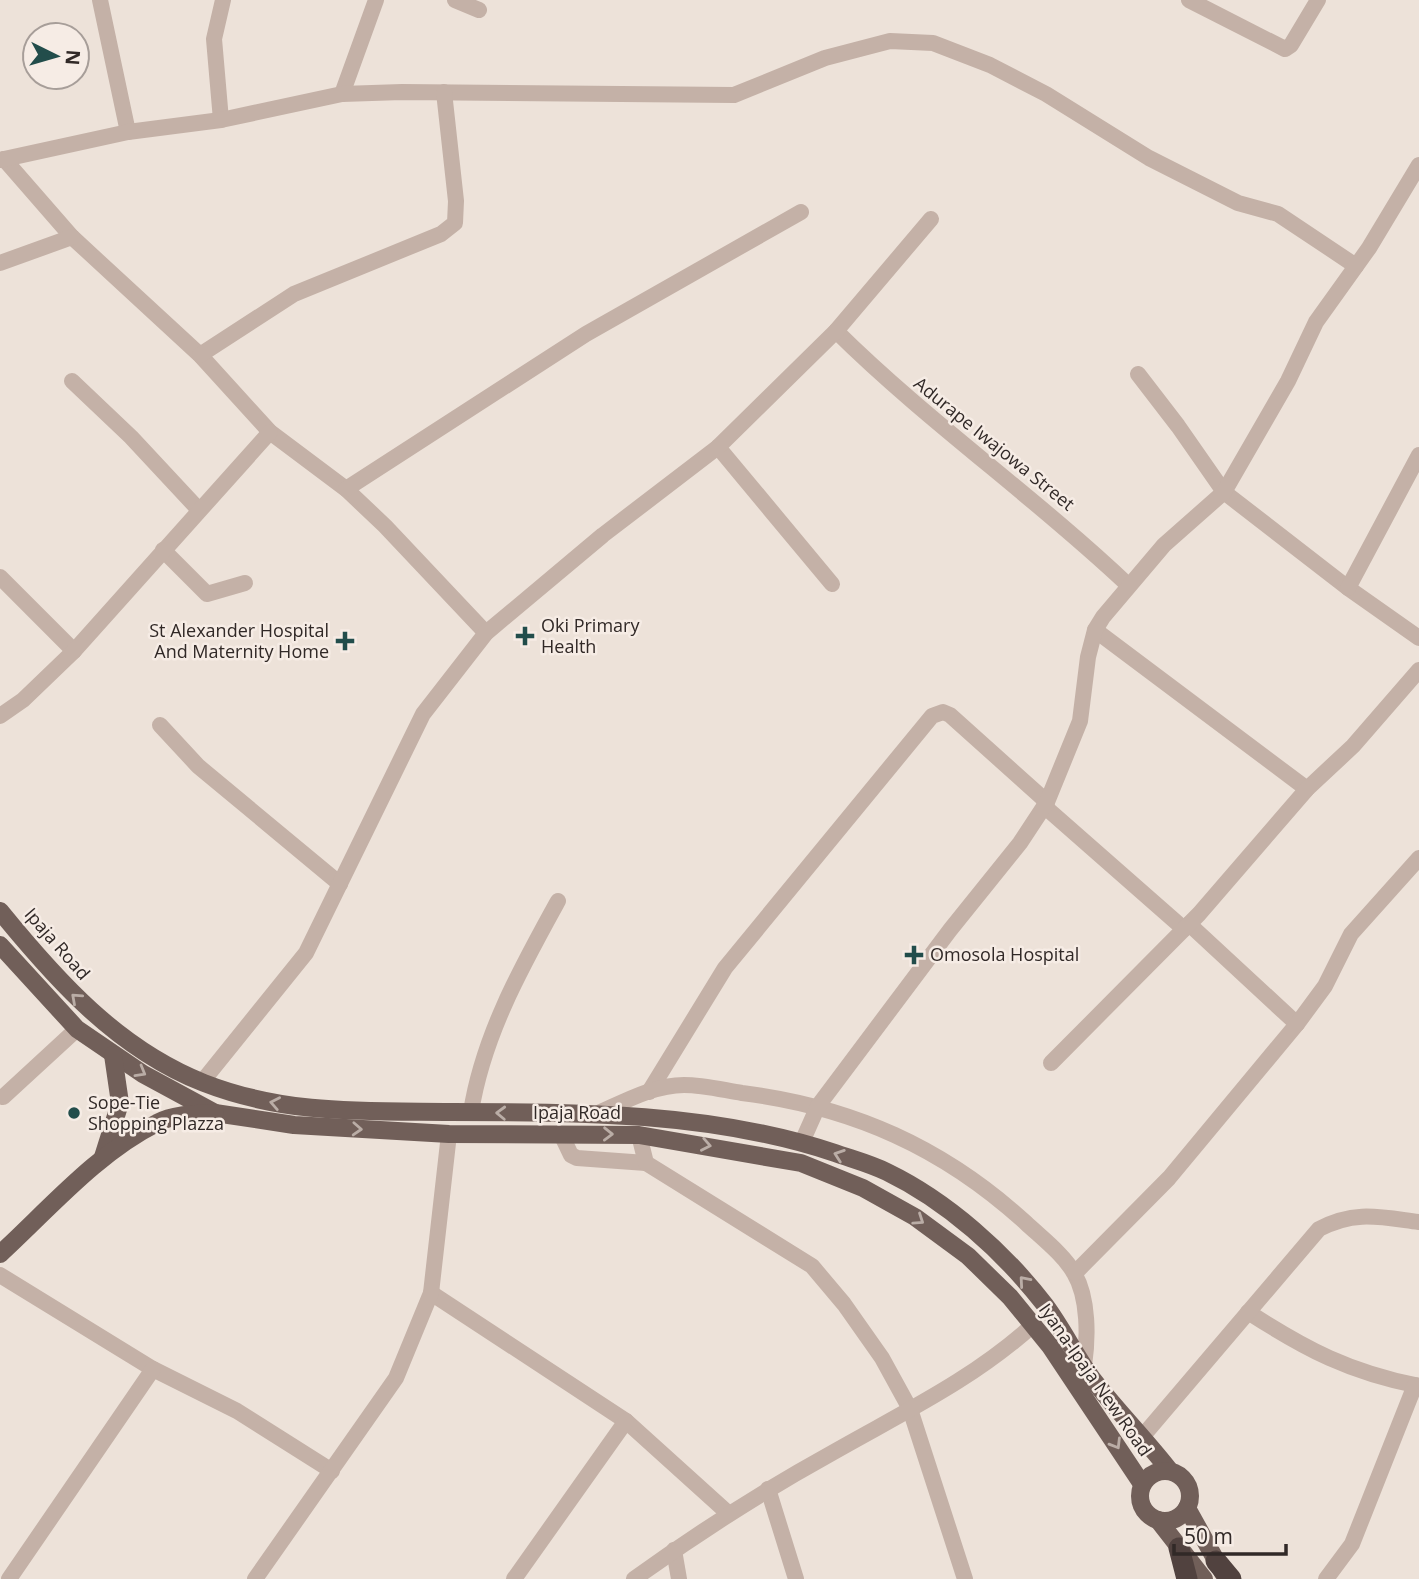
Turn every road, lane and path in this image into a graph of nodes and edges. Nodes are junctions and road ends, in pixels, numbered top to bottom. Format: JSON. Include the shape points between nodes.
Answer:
{"nodes":[{"id":1,"x":100,"y":0,"type":"edge"},
{"id":2,"x":223,"y":0,"type":"edge"},
{"id":3,"x":376,"y":0,"type":"edge"},
{"id":4,"x":455,"y":0,"type":"edge"},
{"id":5,"x":1189,"y":0,"type":"edge"},
{"id":6,"x":1318,"y":0,"type":"edge"},
{"id":7,"x":479,"y":10,"type":"dead end"},
{"id":8,"x":444,"y":92,"type":"junction"},
{"id":9,"x":342,"y":94,"type":"junction"},
{"id":10,"x":221,"y":120,"type":"junction"},
{"id":11,"x":128,"y":132,"type":"junction"},
{"id":12,"x":2,"y":159,"type":"edge"},
{"id":13,"x":1419,"y":165,"type":"edge"},
{"id":14,"x":801,"y":212,"type":"dead end"},
{"id":15,"x":931,"y":219,"type":"dead end"},
{"id":16,"x":72,"y":237,"type":"junction"},
{"id":17,"x":0,"y":263,"type":"edge"},
{"id":18,"x":1356,"y":267,"type":"junction"},
{"id":19,"x":836,"y":331,"type":"junction"},
{"id":20,"x":200,"y":355,"type":"junction"},
{"id":21,"x":1138,"y":374,"type":"dead end"},
{"id":22,"x":72,"y":381,"type":"dead end"},
{"id":23,"x":270,"y":432,"type":"junction"},
{"id":24,"x":718,"y":447,"type":"junction"},
{"id":25,"x":1419,"y":455,"type":"edge"},
{"id":26,"x":346,"y":489,"type":"junction"},
{"id":27,"x":1224,"y":492,"type":"junction"},
{"id":28,"x":199,"y":510,"type":"junction"},
{"id":29,"x":163,"y":550,"type":"junction"},
{"id":30,"x":0,"y":577,"type":"edge"},
{"id":31,"x":246,"y":583,"type":"dead end"},
{"id":32,"x":832,"y":584,"type":"dead end"},
{"id":33,"x":1128,"y":586,"type":"junction"},
{"id":34,"x":1348,"y":588,"type":"junction"},
{"id":35,"x":1095,"y":631,"type":"junction"},
{"id":36,"x":486,"y":633,"type":"junction"},
{"id":37,"x":1419,"y":638,"type":"edge"},
{"id":38,"x":74,"y":651,"type":"junction"},
{"id":39,"x":1419,"y":670,"type":"edge"},
{"id":40,"x":0,"y":716,"type":"edge"},
{"id":41,"x":160,"y":725,"type":"dead end"},
{"id":42,"x":1307,"y":789,"type":"junction"},
{"id":43,"x":1045,"y":804,"type":"junction"},
{"id":44,"x":1419,"y":858,"type":"edge"},
{"id":45,"x":340,"y":884,"type":"junction"},
{"id":46,"x":558,"y":901,"type":"dead end"},
{"id":47,"x":0,"y":911,"type":"edge"},
{"id":48,"x":1186,"y":927,"type":"junction"},
{"id":49,"x":0,"y":945,"type":"edge"},
{"id":50,"x":1297,"y":1024,"type":"junction"},
{"id":51,"x":77,"y":1029,"type":"junction"},
{"id":52,"x":113,"y":1055,"type":"junction"},
{"id":53,"x":1051,"y":1063,"type":"dead end"},
{"id":54,"x":202,"y":1082,"type":"junction"},
{"id":55,"x":649,"y":1091,"type":"junction"},
{"id":56,"x":3,"y":1097,"type":"dead end"},
{"id":57,"x":818,"y":1105,"type":"junction"},
{"id":58,"x":471,"y":1112,"type":"junction"},
{"id":59,"x":215,"y":1113,"type":"junction"},
{"id":60,"x":592,"y":1116,"type":"junction"},
{"id":61,"x":641,"y":1126,"type":"junction"},
{"id":62,"x":449,"y":1134,"type":"junction"},
{"id":63,"x":561,"y":1134,"type":"junction"},
{"id":64,"x":802,"y":1142,"type":"junction"},
{"id":65,"x":103,"y":1157,"type":"junction"},
{"id":66,"x":646,"y":1163,"type":"junction"},
{"id":67,"x":1419,"y":1222,"type":"edge"},
{"id":68,"x":0,"y":1254,"type":"edge"},
{"id":69,"x":1075,"y":1273,"type":"junction"},
{"id":70,"x":0,"y":1275,"type":"edge"},
{"id":71,"x":431,"y":1293,"type":"junction"},
{"id":72,"x":1248,"y":1312,"type":"junction"},
{"id":73,"x":1034,"y":1324,"type":"junction"},
{"id":74,"x":1084,"y":1366,"type":"junction"},
{"id":75,"x":153,"y":1369,"type":"junction"},
{"id":76,"x":1417,"y":1386,"type":"edge"},
{"id":77,"x":910,"y":1409,"type":"junction"},
{"id":78,"x":626,"y":1421,"type":"junction"},
{"id":79,"x":1142,"y":1437,"type":"junction"},
{"id":80,"x":332,"y":1471,"type":"junction"},
{"id":81,"x":1170,"y":1471,"type":"junction"},
{"id":82,"x":1142,"y":1484,"type":"junction"},
{"id":83,"x":768,"y":1489,"type":"junction"},
{"id":84,"x":1187,"y":1508,"type":"junction"},
{"id":85,"x":729,"y":1514,"type":"junction"},
{"id":86,"x":1158,"y":1520,"type":"junction"},
{"id":87,"x":1179,"y":1548,"type":"junction"},
{"id":88,"x":674,"y":1550,"type":"junction"},
{"id":89,"x":1221,"y":1570,"type":"edge"},
{"id":90,"x":9,"y":1579,"type":"edge"},
{"id":91,"x":255,"y":1579,"type":"edge"},
{"id":92,"x":514,"y":1579,"type":"edge"},
{"id":93,"x":634,"y":1579,"type":"edge"},
{"id":94,"x":679,"y":1579,"type":"edge"},
{"id":95,"x":796,"y":1579,"type":"edge"},
{"id":96,"x":965,"y":1579,"type":"edge"},
{"id":97,"x":1187,"y":1579,"type":"edge"},
{"id":98,"x":1204,"y":1579,"type":"edge"},
{"id":99,"x":1231,"y":1579,"type":"edge"},
{"id":100,"x":1326,"y":1579,"type":"edge"}],
"edges":[{"from":1,"to":11,"type":"street"},
{"from":2,"to":10,"type":"street","via":[[214,39]]},
{"from":3,"to":9,"type":"street"},
{"from":4,"to":7,"type":"street"},
{"from":5,"to":6,"type":"street","via":[[1285,49]]},
{"from":8,"to":9,"type":"street"},
{"from":8,"to":18,"type":"street","via":[[734,95],[838,55],[890,41],[933,43],[1002,71],[1149,158],[1238,203],[1278,214]]},
{"from":8,"to":20,"type":"street","via":[[455,223],[441,234],[294,294]]},
{"from":9,"to":10,"type":"street"},
{"from":10,"to":11,"type":"street"},
{"from":11,"to":12,"type":"street"},
{"from":12,"to":16,"type":"street"},
{"from":13,"to":18,"type":"street"},
{"from":14,"to":26,"type":"street","via":[[586,334]]},
{"from":15,"to":19,"type":"street"},
{"from":16,"to":17,"type":"street"},
{"from":16,"to":20,"type":"street"},
{"from":18,"to":27,"type":"street","via":[[1316,322]]},
{"from":19,"to":24,"type":"street"},
{"from":19,"to":33,"type":"street","name":"Adurape Iwajowa Street","via":[[886,380],[1071,531]]},
{"from":20,"to":23,"type":"street"},
{"from":21,"to":27,"type":"street"},
{"from":22,"to":28,"type":"street"},
{"from":23,"to":26,"type":"street"},
{"from":23,"to":28,"type":"street"},
{"from":24,"to":32,"type":"street"},
{"from":24,"to":36,"type":"street"},
{"from":25,"to":34,"type":"street"},
{"from":26,"to":36,"type":"street"},
{"from":27,"to":33,"type":"street","via":[[1164,545]]},
{"from":27,"to":34,"type":"street"},
{"from":28,"to":29,"type":"street"},
{"from":29,"to":31,"type":"street","via":[[207,594]]},
{"from":29,"to":38,"type":"street"},
{"from":30,"to":38,"type":"street"},
{"from":33,"to":35,"type":"street"},
{"from":34,"to":37,"type":"street"},
{"from":35,"to":42,"type":"street"},
{"from":35,"to":43,"type":"street","via":[[1087,657],[1080,722]]},
{"from":36,"to":45,"type":"street","via":[[423,714]]},
{"from":38,"to":40,"type":"street"},
{"from":39,"to":42,"type":"street","via":[[1353,746]]},
{"from":41,"to":45,"type":"street","via":[[198,766]]},
{"from":42,"to":48,"type":"street"},
{"from":43,"to":48,"type":"street"},
{"from":43,"to":55,"type":"street","via":[[950,715],[932,716],[724,968]]},
{"from":43,"to":57,"type":"street"},
{"from":44,"to":50,"type":"street","via":[[1351,934],[1325,986]]},
{"from":45,"to":54,"type":"street","via":[[306,953]]},
{"from":46,"to":58,"type":"street","via":[[514,979]]},
{"from":54,"to":47,"type":"main road","name":"Ipaja Road","one_way":true,"via":[[161,1061],[89,1010]]},
{"from":48,"to":50,"type":"street"},
{"from":48,"to":53,"type":"street"},
{"from":49,"to":51,"type":"main road","name":"Ipaja Road"},
{"from":50,"to":69,"type":"street","via":[[1169,1178]]},
{"from":51,"to":52,"type":"main road","name":"Ipaja Road"},
{"from":51,"to":56,"type":"street"},
{"from":52,"to":59,"type":"main road","name":"Ipaja Road","one_way":true},
{"from":52,"to":65,"type":"main road","via":[[120,1103]]},
{"from":58,"to":54,"type":"main road","name":"Ipaja Road","one_way":true,"via":[[316,1111],[245,1098]]},
{"from":55,"to":57,"type":"street","via":[[683,1085]]},
{"from":55,"to":60,"type":"street"},
{"from":57,"to":64,"type":"street"},
{"from":57,"to":69,"type":"street","via":[[883,1128],[950,1162],[1015,1213]]},
{"from":60,"to":58,"type":"main road","name":"Ipaja Road","one_way":true},
{"from":59,"to":62,"type":"main road","name":"Ipaja Road","one_way":true,"via":[[294,1125]]},
{"from":59,"to":65,"type":"main road","via":[[158,1122]]},
{"from":60,"to":61,"type":"main road","name":"Ipaja Road"},
{"from":63,"to":61,"type":"main road","name":"Ipaja Road","one_way":true},
{"from":61,"to":64,"type":"main road","name":"Iyana-Ipaja New Road","via":[[737,1129]]},
{"from":61,"to":66,"type":"street","name":"Ipaja Road"},
{"from":61,"to":73,"type":"main road","name":"Iyana-Ipaja New Road","one_way":true,"via":[[800,1163],[863,1188],[915,1217],[968,1256]]},
{"from":62,"to":63,"type":"main road","name":"Ipaja Road"},
{"from":62,"to":71,"type":"street"},
{"from":63,"to":66,"type":"street","via":[[570,1154],[577,1158]]},
{"from":74,"to":64,"type":"main road","name":"Iyana-Ipaja New Road","one_way":true,"via":[[1045,1305],[968,1226],[885,1171]]},
{"from":65,"to":68,"type":"main road"},
{"from":66,"to":77,"type":"street","via":[[812,1266],[882,1358]]},
{"from":67,"to":72,"type":"street","via":[[1342,1217],[1319,1229]]},
{"from":69,"to":74,"type":"street","via":[[1089,1329]]},
{"from":70,"to":75,"type":"street"},
{"from":71,"to":78,"type":"street"},
{"from":71,"to":80,"type":"street","via":[[396,1378]]},
{"from":72,"to":76,"type":"street","via":[[1306,1349],[1381,1379]]},
{"from":72,"to":79,"type":"street"},
{"from":73,"to":77,"type":"street","via":[[1003,1353]]},
{"from":73,"to":82,"type":"main road","name":"Iyana-Ipaja New Road","one_way":true},
{"from":74,"to":79,"type":"main road","name":"Iyana-Ipaja New Road"},
{"from":75,"to":80,"type":"street","via":[[237,1411]]},
{"from":75,"to":90,"type":"street"},
{"from":76,"to":100,"type":"street","via":[[1352,1544]]},
{"from":77,"to":83,"type":"street"},
{"from":77,"to":96,"type":"street"},
{"from":78,"to":85,"type":"street"},
{"from":78,"to":92,"type":"street"},
{"from":79,"to":81,"type":"main road","name":"Iyana-Ipaja New Road"},
{"from":80,"to":91,"type":"street"},
{"from":81,"to":82,"type":"main road","via":[[1154,1473]]},
{"from":81,"to":84,"type":"main road","via":[[1186,1481]]},
{"from":82,"to":86,"type":"main road","via":[[1140,1502]]},
{"from":83,"to":85,"type":"street"},
{"from":83,"to":95,"type":"street"},
{"from":84,"to":86,"type":"main road","via":[[1175,1519]]},
{"from":84,"to":89,"type":"main road"},
{"from":85,"to":88,"type":"street"},
{"from":86,"to":87,"type":"main road"},
{"from":87,"to":97,"type":"highway"},
{"from":87,"to":98,"type":"main road"},
{"from":88,"to":93,"type":"street"},
{"from":88,"to":94,"type":"street"},
{"from":89,"to":99,"type":"highway"}]}
